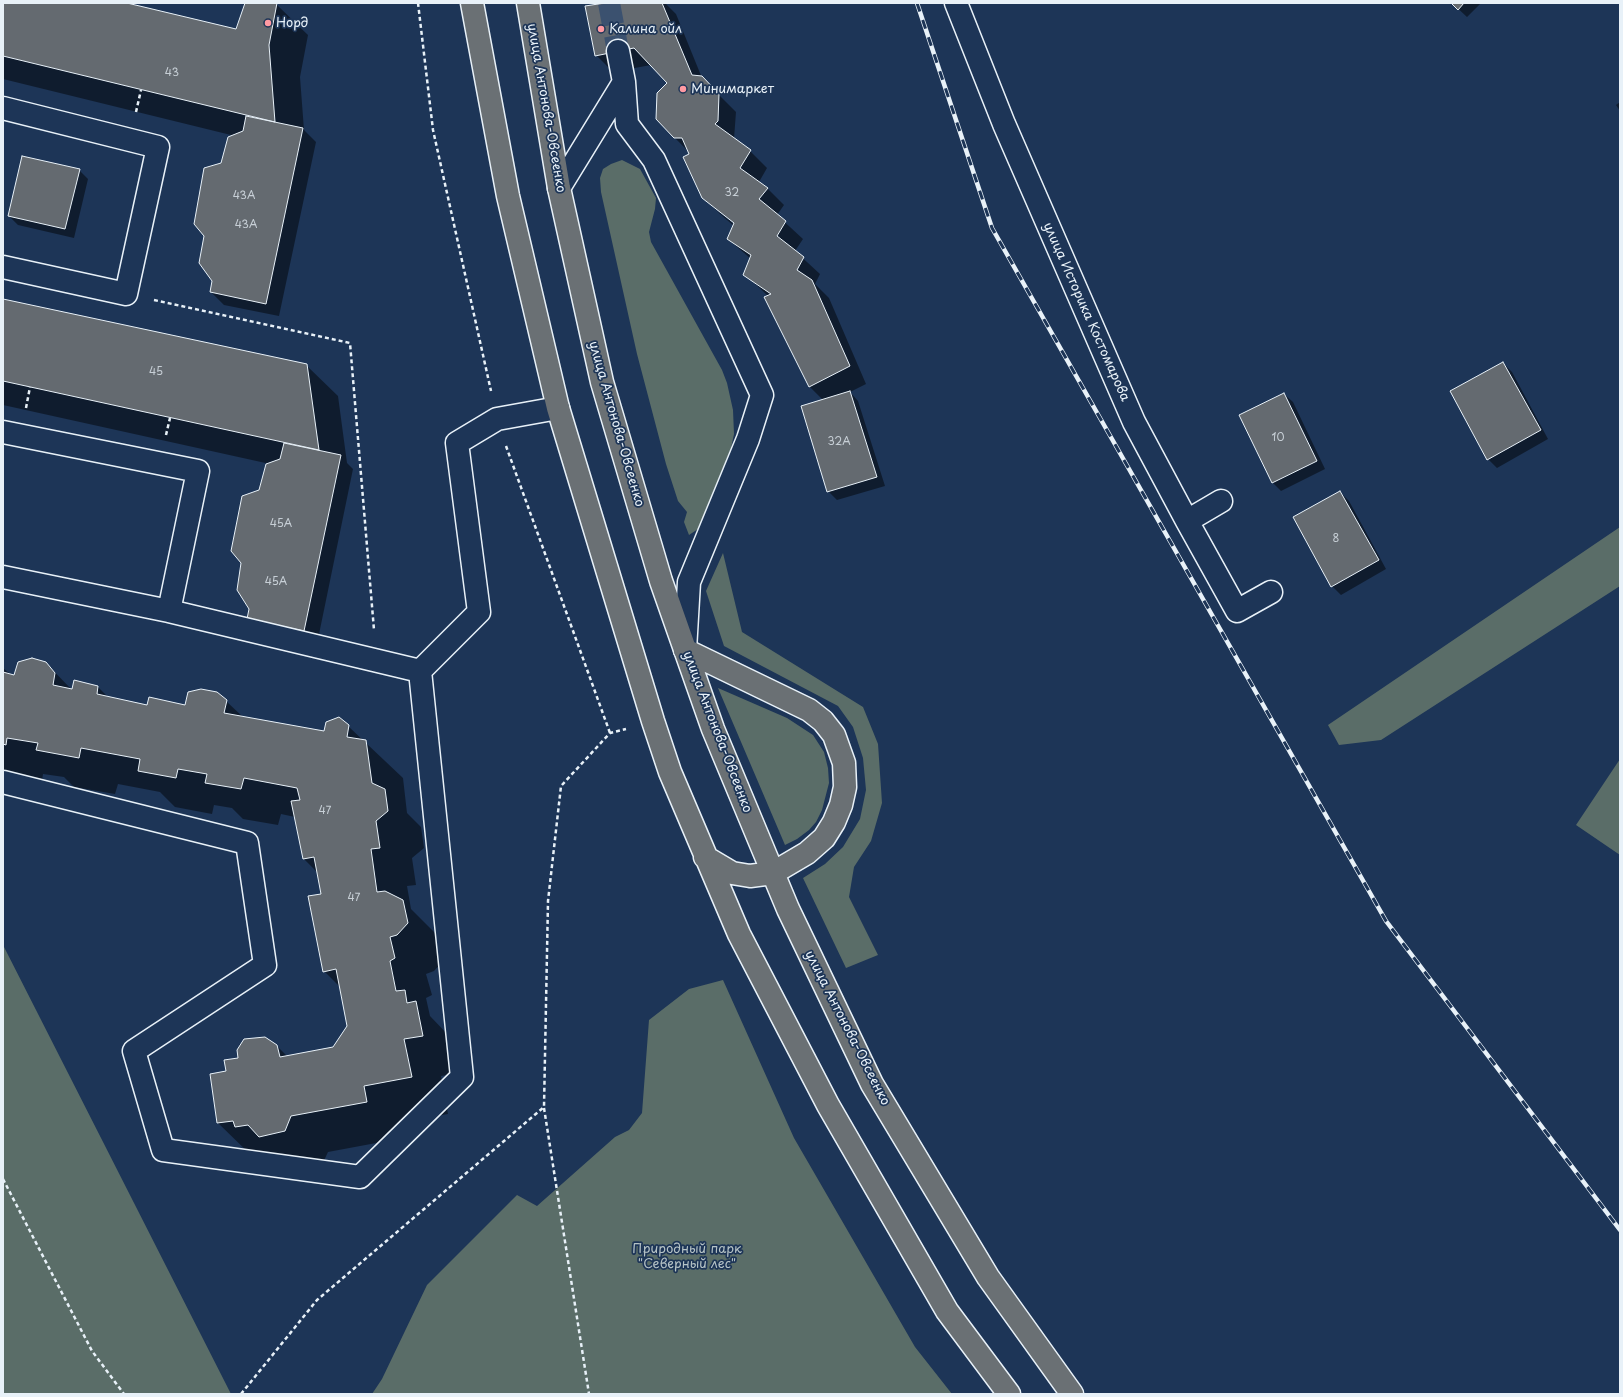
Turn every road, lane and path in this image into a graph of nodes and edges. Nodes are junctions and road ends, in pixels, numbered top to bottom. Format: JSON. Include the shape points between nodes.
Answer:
{"nodes":[{"id":1,"x":418,"y":3,"type":"edge"},
{"id":2,"x":472,"y":3,"type":"edge"},
{"id":3,"x":528,"y":3,"type":"edge"},
{"id":4,"x":956,"y":3,"type":"edge"},
{"id":5,"x":618,"y":51,"type":"tunnel mouth"},
{"id":6,"x":624,"y":82,"type":"junction"},
{"id":7,"x":3,"y":108,"type":"edge"},
{"id":8,"x":559,"y":188,"type":"junction"},
{"id":9,"x":3,"y":267,"type":"edge"},
{"id":10,"x":126,"y":294,"type":"junction"},
{"id":11,"x":558,"y":408,"type":"junction"},
{"id":12,"x":497,"y":419,"type":"junction"},
{"id":13,"x":3,"y":432,"type":"edge"},
{"id":14,"x":1221,"y":501,"type":"dead end"},
{"id":15,"x":1187,"y":521,"type":"junction"},
{"id":16,"x":3,"y":577,"type":"edge"},
{"id":17,"x":1270,"y":592,"type":"dead end"},
{"id":18,"x":170,"y":611,"type":"junction"},
{"id":19,"x":686,"y":650,"type":"junction"},
{"id":20,"x":376,"y":660,"type":"junction"},
{"id":21,"x":420,"y":671,"type":"junction"},
{"id":22,"x":610,"y":733,"type":"dead end"},
{"id":23,"x":3,"y":782,"type":"edge"},
{"id":24,"x":705,"y":857,"type":"junction"},
{"id":25,"x":773,"y":873,"type":"junction"},
{"id":26,"x":544,"y":1107,"type":"dead end"},
{"id":27,"x":3,"y":1179,"type":"edge"},
{"id":28,"x":124,"y":1394,"type":"edge"},
{"id":29,"x":589,"y":1394,"type":"edge"},
{"id":30,"x":1009,"y":1394,"type":"edge"},
{"id":31,"x":1072,"y":1394,"type":"edge"}],
"edges":[{"from":1,"to":12,"type":"path","via":[[433,130]]},
{"from":2,"to":11,"type":"highway","via":[[508,196]]},
{"from":3,"to":8,"type":"highway","name":"улица Антонова-Овсеенко"},
{"from":4,"to":15,"type":"street","name":"улица Историка Костомарова","via":[[1004,124],[1134,422]]},
{"from":5,"to":6,"type":"street"},
{"from":6,"to":8,"type":"street"},
{"from":6,"to":19,"type":"street","via":[[627,124],[654,160],[762,395],[748,439],[689,582]]},
{"from":7,"to":10,"type":"street","via":[[158,147]]},
{"from":8,"to":19,"type":"highway","name":"улица Антонова-Овсеенко","via":[[602,382],[661,581]]},
{"from":9,"to":10,"type":"street"},
{"from":10,"to":20,"type":"path","via":[[350,343]]},
{"from":11,"to":12,"type":"street"},
{"from":11,"to":24,"type":"highway","via":[[653,722],[670,772]]},
{"from":12,"to":21,"type":"street","via":[[457,443],[479,612]]},
{"from":12,"to":22,"type":"path"},
{"from":13,"to":18,"type":"street","via":[[198,471]]},
{"from":14,"to":15,"type":"street"},
{"from":15,"to":17,"type":"street","name":"улица Историка Костомарова","via":[[1237,611]]},
{"from":16,"to":18,"type":"street"},
{"from":18,"to":20,"type":"street"},
{"from":19,"to":25,"type":"highway","name":"улица Антонова-Овсеенко","via":[[713,729]]},
{"from":19,"to":25,"type":"highway","via":[[809,710],[823,721],[834,735],[839,747],[844,763],[845,787],[834,822],[824,838],[807,854]]},
{"from":20,"to":21,"type":"street"},
{"from":21,"to":23,"type":"street","via":[[462,1077],[360,1177],[163,1150],[134,1051],[265,966],[247,842]]},
{"from":24,"to":25,"type":"highway","via":[[732,873],[750,876]]},
{"from":24,"to":30,"type":"highway","via":[[739,934],[832,1112],[947,1311]]},
{"from":25,"to":31,"type":"highway","name":"улица Антонова-Овсеенко","via":[[872,1084],[988,1277]]},
{"from":26,"to":29,"type":"path"},
{"from":27,"to":28,"type":"path","via":[[92,1351]]}]}
